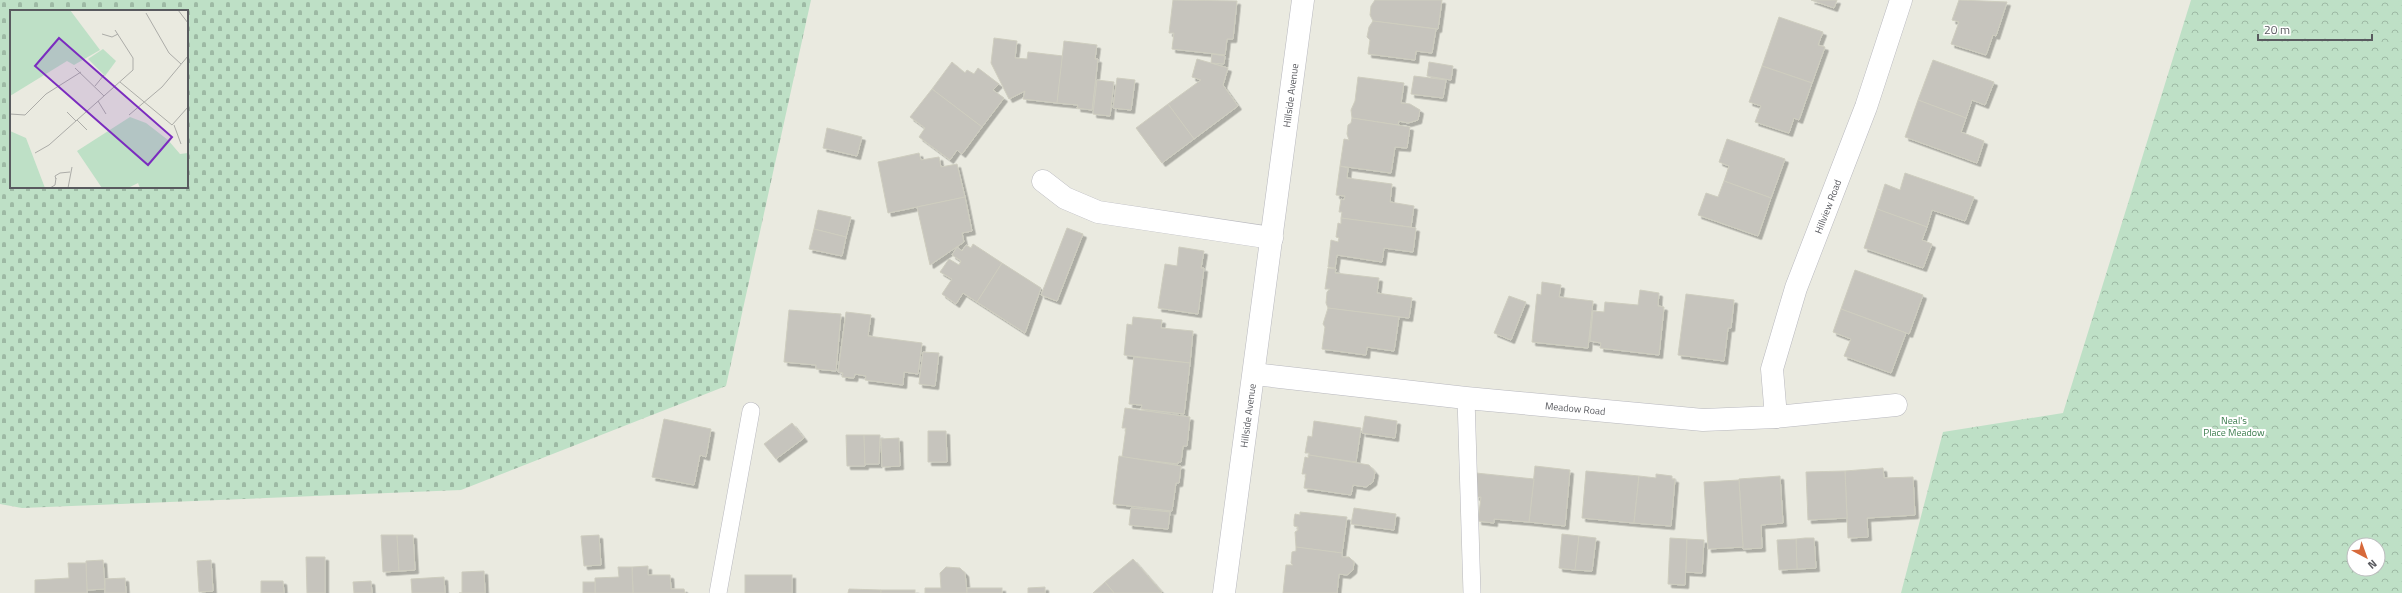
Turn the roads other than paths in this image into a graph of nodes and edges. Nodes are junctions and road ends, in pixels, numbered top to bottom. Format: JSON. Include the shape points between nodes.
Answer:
{"nodes":[{"id":1,"x":1303,"y":0,"type":"edge"},
{"id":2,"x":1901,"y":0,"type":"edge"},
{"id":3,"x":1043,"y":181,"type":"dead end"},
{"id":4,"x":1272,"y":238,"type":"junction"},
{"id":5,"x":1254,"y":374,"type":"junction"},
{"id":6,"x":1466,"y":398,"type":"junction"},
{"id":7,"x":1896,"y":405,"type":"dead end"},
{"id":8,"x":751,"y":411,"type":"dead end"},
{"id":9,"x":1776,"y":417,"type":"junction"},
{"id":10,"x":718,"y":593,"type":"edge"},
{"id":11,"x":1224,"y":593,"type":"edge"},
{"id":12,"x":1472,"y":593,"type":"edge"}],
"edges":[{"from":1,"to":4,"type":"street","name":"Hillside Avenue"},
{"from":2,"to":9,"type":"street","name":"Hillview Road","via":[[1866,107],[1796,288],[1772,368]]},
{"from":3,"to":4,"type":"street","via":[[1066,198],[1098,212]]},
{"from":4,"to":5,"type":"street","name":"Hillside Avenue"},
{"from":5,"to":6,"type":"street","name":"Meadow Road"},
{"from":5,"to":11,"type":"street","name":"Hillside Avenue"},
{"from":6,"to":9,"type":"street","name":"Meadow Road","via":[[1703,420]]},
{"from":6,"to":12,"type":"lane"},
{"from":7,"to":9,"type":"street","name":"Meadow Road"},
{"from":8,"to":10,"type":"lane"}]}
